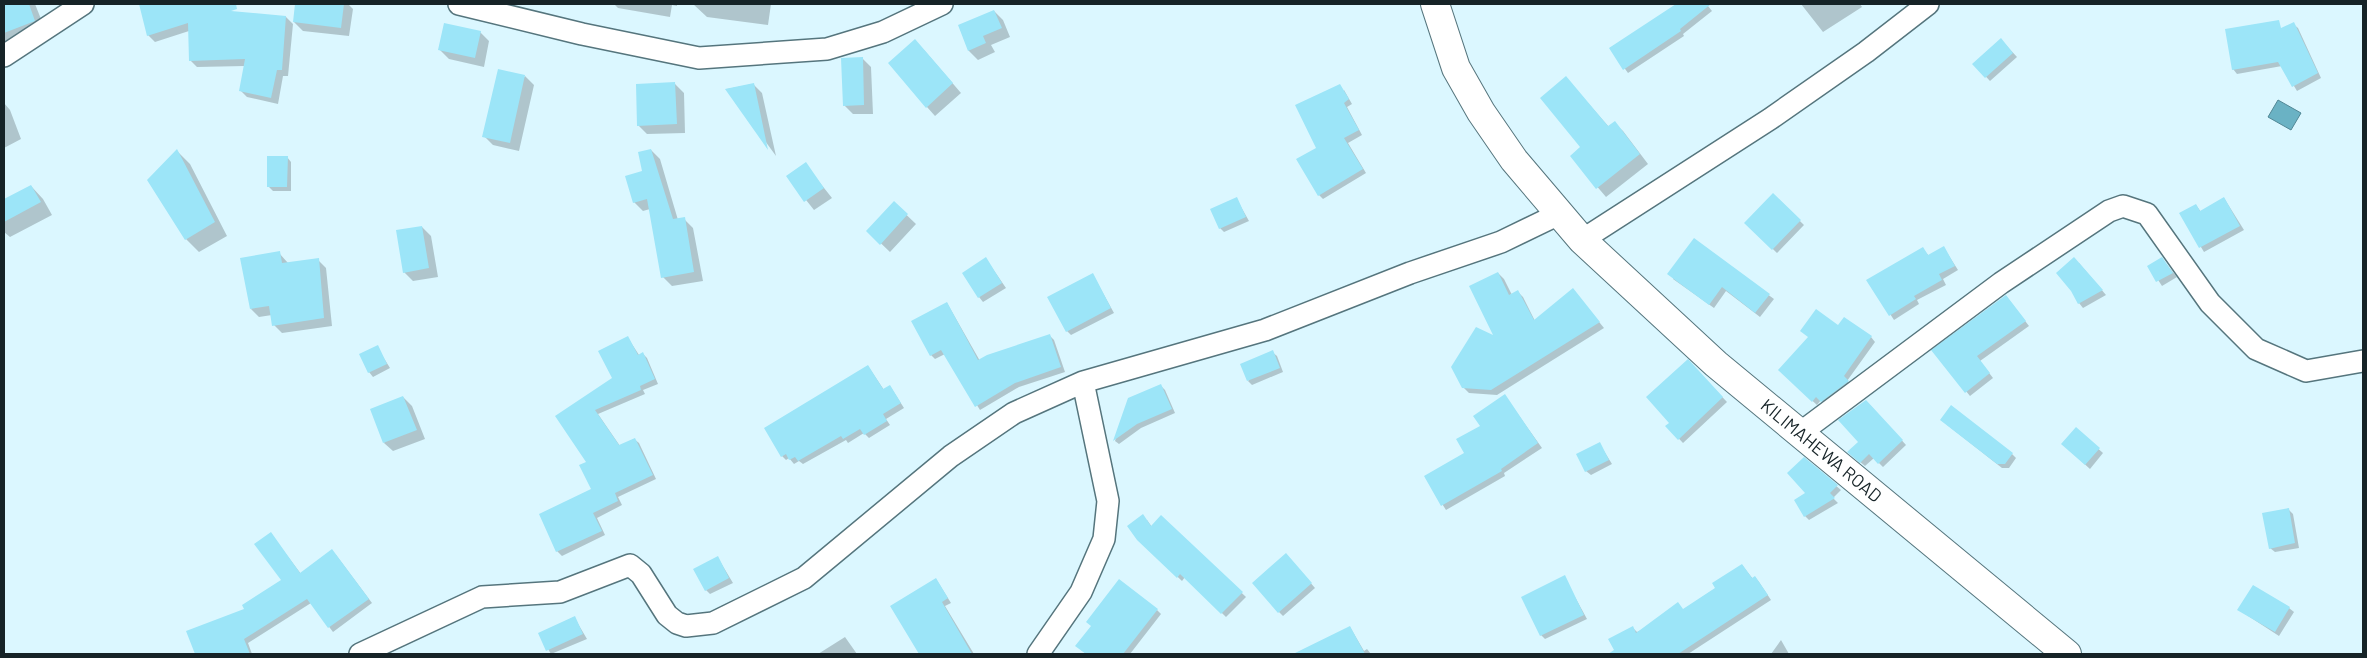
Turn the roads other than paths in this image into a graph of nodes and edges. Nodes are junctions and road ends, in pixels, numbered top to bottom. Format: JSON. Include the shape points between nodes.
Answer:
{"nodes":[{"id":1,"x":83,"y":4,"type":"edge"},
{"id":2,"x":459,"y":4,"type":"edge"},
{"id":3,"x":942,"y":4,"type":"edge"},
{"id":4,"x":1435,"y":4,"type":"edge"},
{"id":5,"x":1928,"y":4,"type":"edge"},
{"id":6,"x":4,"y":56,"type":"edge"},
{"id":7,"x":1560,"y":213,"type":"junction"},
{"id":8,"x":1582,"y":240,"type":"junction"},
{"id":9,"x":2363,"y":361,"type":"edge"},
{"id":10,"x":1083,"y":382,"type":"junction"},
{"id":11,"x":1800,"y":433,"type":"junction"},
{"id":12,"x":360,"y":654,"type":"edge"},
{"id":13,"x":1038,"y":654,"type":"edge"},
{"id":14,"x":2066,"y":654,"type":"edge"}],
"edges":[{"from":1,"to":6,"type":"street"},
{"from":2,"to":3,"type":"street","via":[[699,58],[826,48],[883,32]]},
{"from":4,"to":7,"type":"street","name":"KILIMAHEWA ROAD","via":[[1456,68],[1481,112],[1514,160]]},
{"from":5,"to":8,"type":"street","via":[[1770,119]]},
{"from":7,"to":8,"type":"street","name":"KILIMAHEWA ROAD"},
{"from":7,"to":10,"type":"street","via":[[1502,242],[1410,273],[1265,330]]},
{"from":8,"to":11,"type":"street","name":"KILIMAHEWA ROAD","via":[[1716,364]]},
{"from":9,"to":11,"type":"street","via":[[2306,371],[2256,349],[2210,303],[2147,214],[2123,206],[2109,211],[2002,283]]},
{"from":10,"to":12,"type":"street","via":[[1014,412],[952,456],[804,578],[713,623],[686,626],[677,623],[667,615],[641,574],[630,565],[560,592],[482,598]]},
{"from":10,"to":13,"type":"street","via":[[1108,501],[1104,540],[1081,592]]},
{"from":11,"to":14,"type":"street","name":"KILIMAHEWA ROAD"}]}
